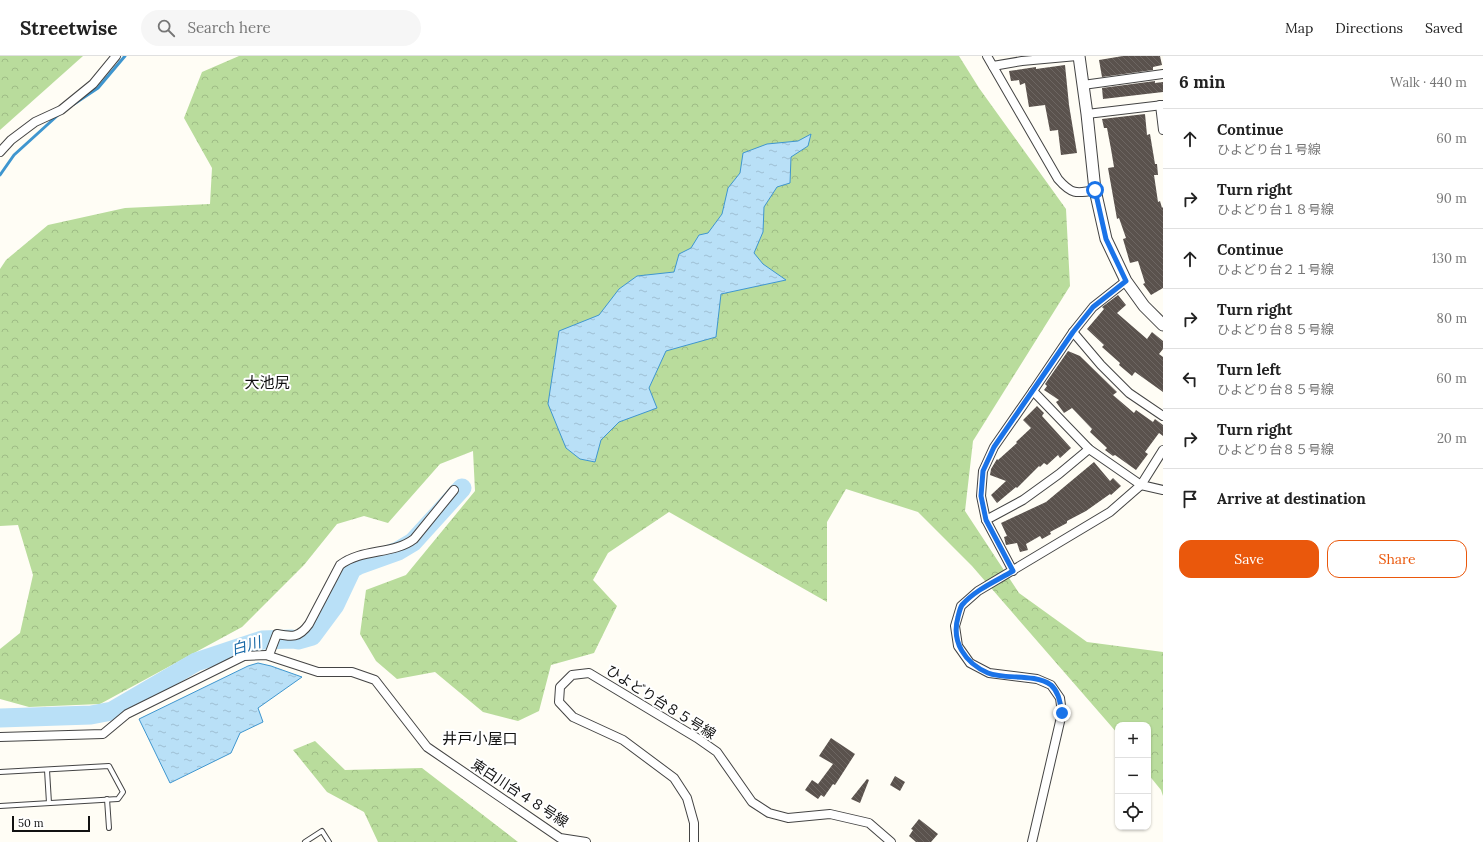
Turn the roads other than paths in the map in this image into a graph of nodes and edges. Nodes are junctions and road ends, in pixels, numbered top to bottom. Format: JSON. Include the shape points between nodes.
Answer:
{"nodes":[{"id":1,"x":116,"y":56,"type":"edge"},
{"id":2,"x":987,"y":56,"type":"edge"},
{"id":3,"x":1078,"y":56,"type":"edge"},
{"id":4,"x":1021,"y":59,"type":"edge"},
{"id":5,"x":993,"y":66,"type":"junction"},
{"id":6,"x":1163,"y":74,"type":"edge"},
{"id":7,"x":1083,"y":85,"type":"junction"},
{"id":8,"x":1162,"y":105,"type":"edge"},
{"id":9,"x":1087,"y":114,"type":"junction"},
{"id":10,"x":1163,"y":130,"type":"edge"},
{"id":11,"x":0,"y":152,"type":"edge"},
{"id":12,"x":1095,"y":190,"type":"junction"},
{"id":13,"x":1126,"y":281,"type":"junction"},
{"id":14,"x":1163,"y":325,"type":"edge"},
{"id":15,"x":1073,"y":332,"type":"junction"},
{"id":16,"x":1033,"y":391,"type":"junction"},
{"id":17,"x":1163,"y":416,"type":"edge"},
{"id":18,"x":1089,"y":449,"type":"junction"},
{"id":19,"x":1163,"y":450,"type":"edge"},
{"id":20,"x":1142,"y":485,"type":"junction"},
{"id":21,"x":454,"y":490,"type":"dead end"},
{"id":22,"x":1163,"y":490,"type":"edge"},
{"id":23,"x":986,"y":520,"type":"junction"},
{"id":24,"x":1013,"y":571,"type":"junction"},
{"id":25,"x":269,"y":656,"type":"junction"},
{"id":26,"x":0,"y":737,"type":"edge"},
{"id":27,"x":47,"y":770,"type":"junction"},
{"id":28,"x":0,"y":772,"type":"edge"},
{"id":29,"x":107,"y":800,"type":"junction"},
{"id":30,"x":49,"y":803,"type":"junction"},
{"id":31,"x":0,"y":806,"type":"edge"},
{"id":32,"x":109,"y":828,"type":"dead end"},
{"id":33,"x":305,"y":842,"type":"edge"},
{"id":34,"x":329,"y":842,"type":"edge"},
{"id":35,"x":586,"y":842,"type":"edge"},
{"id":36,"x":694,"y":842,"type":"edge"},
{"id":37,"x":891,"y":842,"type":"edge"},
{"id":38,"x":1032,"y":842,"type":"edge"}],
"edges":[{"from":1,"to":11,"type":"street","via":[[93,84],[61,110],[35,122]]},
{"from":2,"to":5,"type":"street"},
{"from":3,"to":4,"type":"street"},
{"from":3,"to":7,"type":"street"},
{"from":4,"to":5,"type":"street"},
{"from":5,"to":12,"type":"street","via":[[1066,189],[1079,193]]},
{"from":6,"to":7,"type":"street"},
{"from":7,"to":9,"type":"street"},
{"from":8,"to":9,"type":"street"},
{"from":8,"to":10,"type":"street"},
{"from":9,"to":12,"type":"street"},
{"from":12,"to":13,"type":"street","via":[[1106,239]]},
{"from":13,"to":14,"type":"street","via":[[1144,306]]},
{"from":13,"to":15,"type":"street","via":[[1093,307]]},
{"from":15,"to":16,"type":"street"},
{"from":15,"to":17,"type":"street","via":[[1129,393]]},
{"from":16,"to":18,"type":"street"},
{"from":16,"to":23,"type":"street","via":[[994,447],[983,471],[981,496]]},
{"from":18,"to":20,"type":"street"},
{"from":18,"to":23,"type":"street","via":[[1023,500]]},
{"from":19,"to":20,"type":"street"},
{"from":20,"to":22,"type":"street"},
{"from":20,"to":24,"type":"street","via":[[1110,512]]},
{"from":21,"to":25,"type":"street","via":[[410,542],[348,558],[340,565],[304,632],[292,637],[277,634]]},
{"from":23,"to":24,"type":"street"},
{"from":24,"to":38,"type":"street","via":[[978,591],[961,606],[955,626],[958,646],[970,663],[989,673],[1037,679],[1051,686],[1060,698],[1062,713]]},
{"from":25,"to":26,"type":"street","name":"東白川台４８号線","via":[[244,656],[127,714],[103,734]]},
{"from":25,"to":35,"type":"street","name":"東白川台４８号線","via":[[318,672],[352,672],[375,680],[427,747],[560,838]]},
{"from":27,"to":28,"type":"lane"},
{"from":27,"to":29,"type":"lane","via":[[109,766],[123,792],[118,799]]},
{"from":27,"to":30,"type":"lane"},
{"from":29,"to":30,"type":"lane"},
{"from":29,"to":32,"type":"lane"},
{"from":30,"to":31,"type":"lane"},
{"from":33,"to":34,"type":"lane","via":[[322,831]]},
{"from":36,"to":37,"type":"street","name":"ひよどり台８５号線","via":[[694,822],[687,798],[674,778],[623,740],[573,717],[559,702],[560,687],[572,675],[589,673],[717,752],[752,802],[769,813],[788,818],[830,814],[870,823]]}]}
